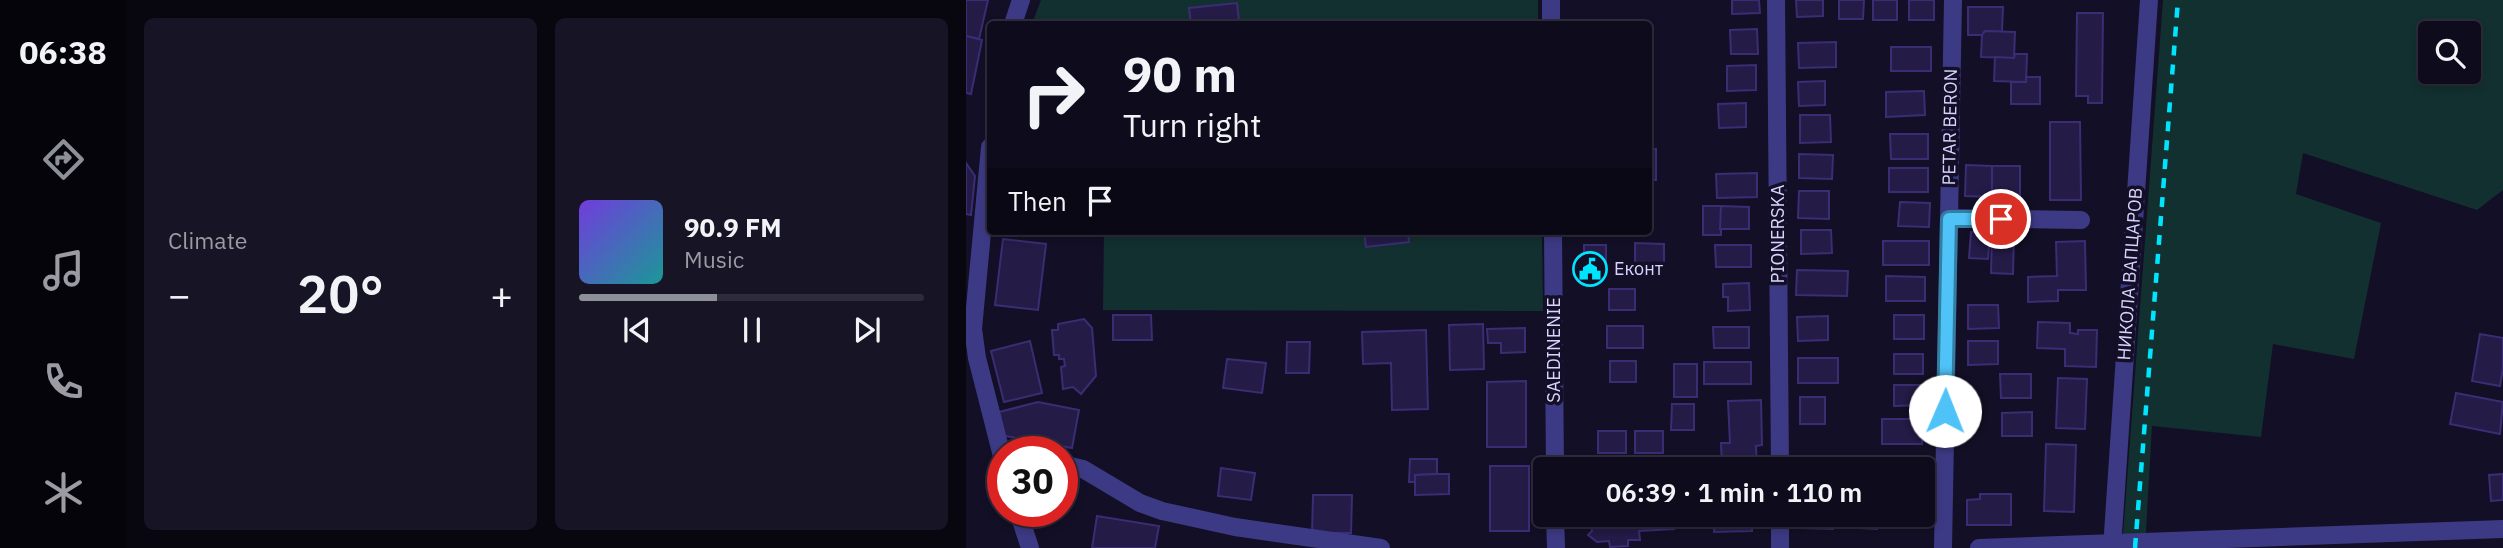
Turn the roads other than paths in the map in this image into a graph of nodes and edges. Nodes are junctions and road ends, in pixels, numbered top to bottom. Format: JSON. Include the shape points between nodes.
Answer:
{"nodes":[{"id":1,"x":1021,"y":0,"type":"edge"},
{"id":2,"x":1551,"y":0,"type":"edge"},
{"id":3,"x":1776,"y":0,"type":"edge"},
{"id":4,"x":1953,"y":0,"type":"edge"},
{"id":5,"x":2149,"y":0,"type":"edge"},
{"id":6,"x":1014,"y":21,"type":"edge"},
{"id":7,"x":1551,"y":21,"type":"edge"},
{"id":8,"x":987,"y":176,"type":"edge"},
{"id":9,"x":1949,"y":219,"type":"junction"},
{"id":10,"x":2081,"y":219,"type":"dead end"},
{"id":11,"x":1553,"y":235,"type":"edge"},
{"id":12,"x":971,"y":351,"type":"edge"},
{"id":13,"x":996,"y":436,"type":"edge"},
{"id":14,"x":1555,"y":457,"type":"edge"},
{"id":15,"x":1780,"y":457,"type":"edge"},
{"id":16,"x":1078,"y":468,"type":"edge"},
{"id":17,"x":1023,"y":527,"type":"edge"},
{"id":18,"x":1555,"y":527,"type":"edge"},
{"id":19,"x":1780,"y":527,"type":"edge"},
{"id":20,"x":2503,"y":529,"type":"edge"},
{"id":21,"x":2112,"y":546,"type":"edge"},
{"id":22,"x":1030,"y":548,"type":"edge"},
{"id":23,"x":1381,"y":548,"type":"edge"},
{"id":24,"x":1556,"y":548,"type":"edge"},
{"id":25,"x":1780,"y":548,"type":"edge"},
{"id":26,"x":1943,"y":548,"type":"edge"},
{"id":27,"x":1979,"y":548,"type":"edge"}],
"edges":[{"from":1,"to":6,"type":"street"},
{"from":2,"to":7,"type":"street"},
{"from":3,"to":15,"type":"street","name":"PIONERSKA"},
{"from":4,"to":9,"type":"street","name":"PETAR BERON"},
{"from":5,"to":21,"type":"street","name":"НИКОЛА ВАПЦАРОВ"},
{"from":8,"to":12,"type":"street"},
{"from":9,"to":10,"type":"street"},
{"from":9,"to":26,"type":"street","name":"PETAR BERON"},
{"from":11,"to":14,"type":"street","name":"SAEDINENIE"},
{"from":12,"to":13,"type":"street"},
{"from":16,"to":23,"type":"street","via":[[1162,511],[1235,527]]},
{"from":17,"to":22,"type":"street"},
{"from":18,"to":24,"type":"street"},
{"from":19,"to":25,"type":"street"},
{"from":20,"to":21,"type":"street"},
{"from":21,"to":27,"type":"street"}]}
